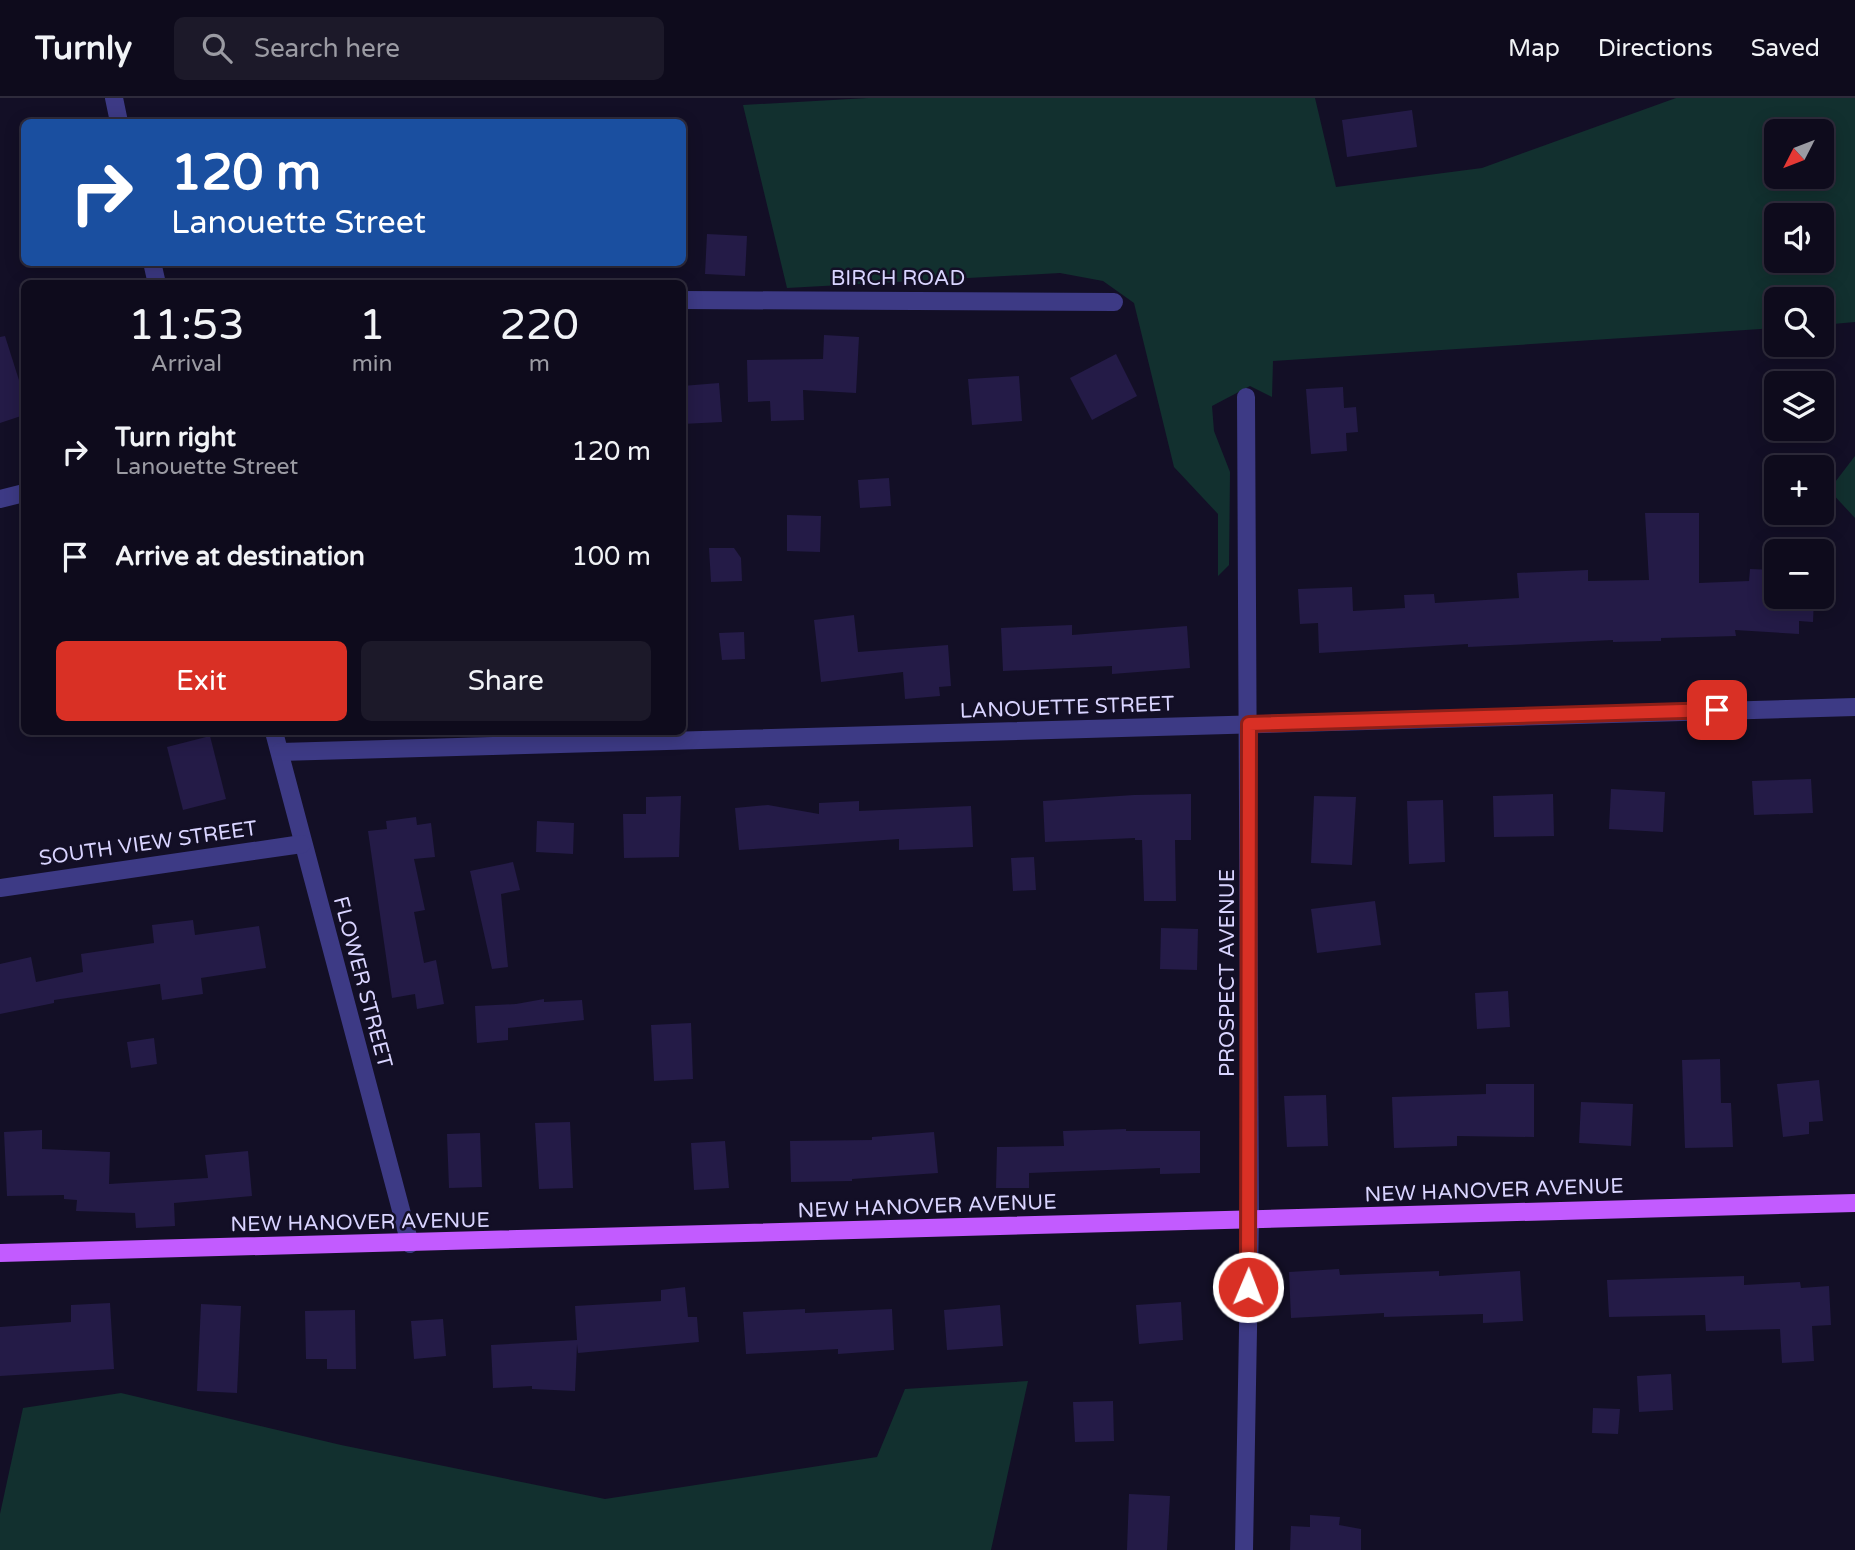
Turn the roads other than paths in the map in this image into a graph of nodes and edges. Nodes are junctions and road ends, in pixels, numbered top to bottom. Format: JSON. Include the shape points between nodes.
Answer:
{"nodes":[{"id":1,"x":114,"y":98,"type":"edge"},
{"id":2,"x":118,"y":119,"type":"edge"},
{"id":3,"x":686,"y":300,"type":"edge"},
{"id":4,"x":1114,"y":302,"type":"dead end"},
{"id":5,"x":1247,"y":397,"type":"dead end"},
{"id":6,"x":21,"y":494,"type":"edge"},
{"id":7,"x":0,"y":499,"type":"edge"},
{"id":8,"x":1855,"y":706,"type":"edge"},
{"id":9,"x":1249,"y":724,"type":"junction"},
{"id":10,"x":275,"y":735,"type":"edge"},
{"id":11,"x":280,"y":752,"type":"junction"},
{"id":12,"x":302,"y":844,"type":"junction"},
{"id":13,"x":0,"y":888,"type":"edge"},
{"id":14,"x":1855,"y":1203,"type":"edge"},
{"id":15,"x":1250,"y":1219,"type":"junction"},
{"id":16,"x":410,"y":1244,"type":"junction"},
{"id":17,"x":0,"y":1253,"type":"edge"},
{"id":18,"x":1244,"y":1550,"type":"edge"}],
"edges":[{"from":1,"to":2,"type":"street"},
{"from":3,"to":4,"type":"street","name":"BIRCH ROAD"},
{"from":5,"to":9,"type":"street","name":"PROSPECT AVENUE"},
{"from":6,"to":7,"type":"street"},
{"from":8,"to":9,"type":"street","name":"LANOUETTE STREET"},
{"from":9,"to":11,"type":"street","name":"LANOUETTE STREET"},
{"from":9,"to":15,"type":"street","name":"PROSPECT AVENUE"},
{"from":10,"to":11,"type":"street","name":"FLOWER STREET"},
{"from":11,"to":12,"type":"street","name":"FLOWER STREET"},
{"from":12,"to":13,"type":"street","name":"SOUTH VIEW STREET"},
{"from":12,"to":16,"type":"street","name":"FLOWER STREET"},
{"from":14,"to":15,"type":"main road","name":"NEW HANOVER AVENUE"},
{"from":15,"to":16,"type":"main road","name":"NEW HANOVER AVENUE"},
{"from":15,"to":18,"type":"street","name":"PROSPECT AVENUE"},
{"from":16,"to":17,"type":"main road","name":"NEW HANOVER AVENUE"}]}
